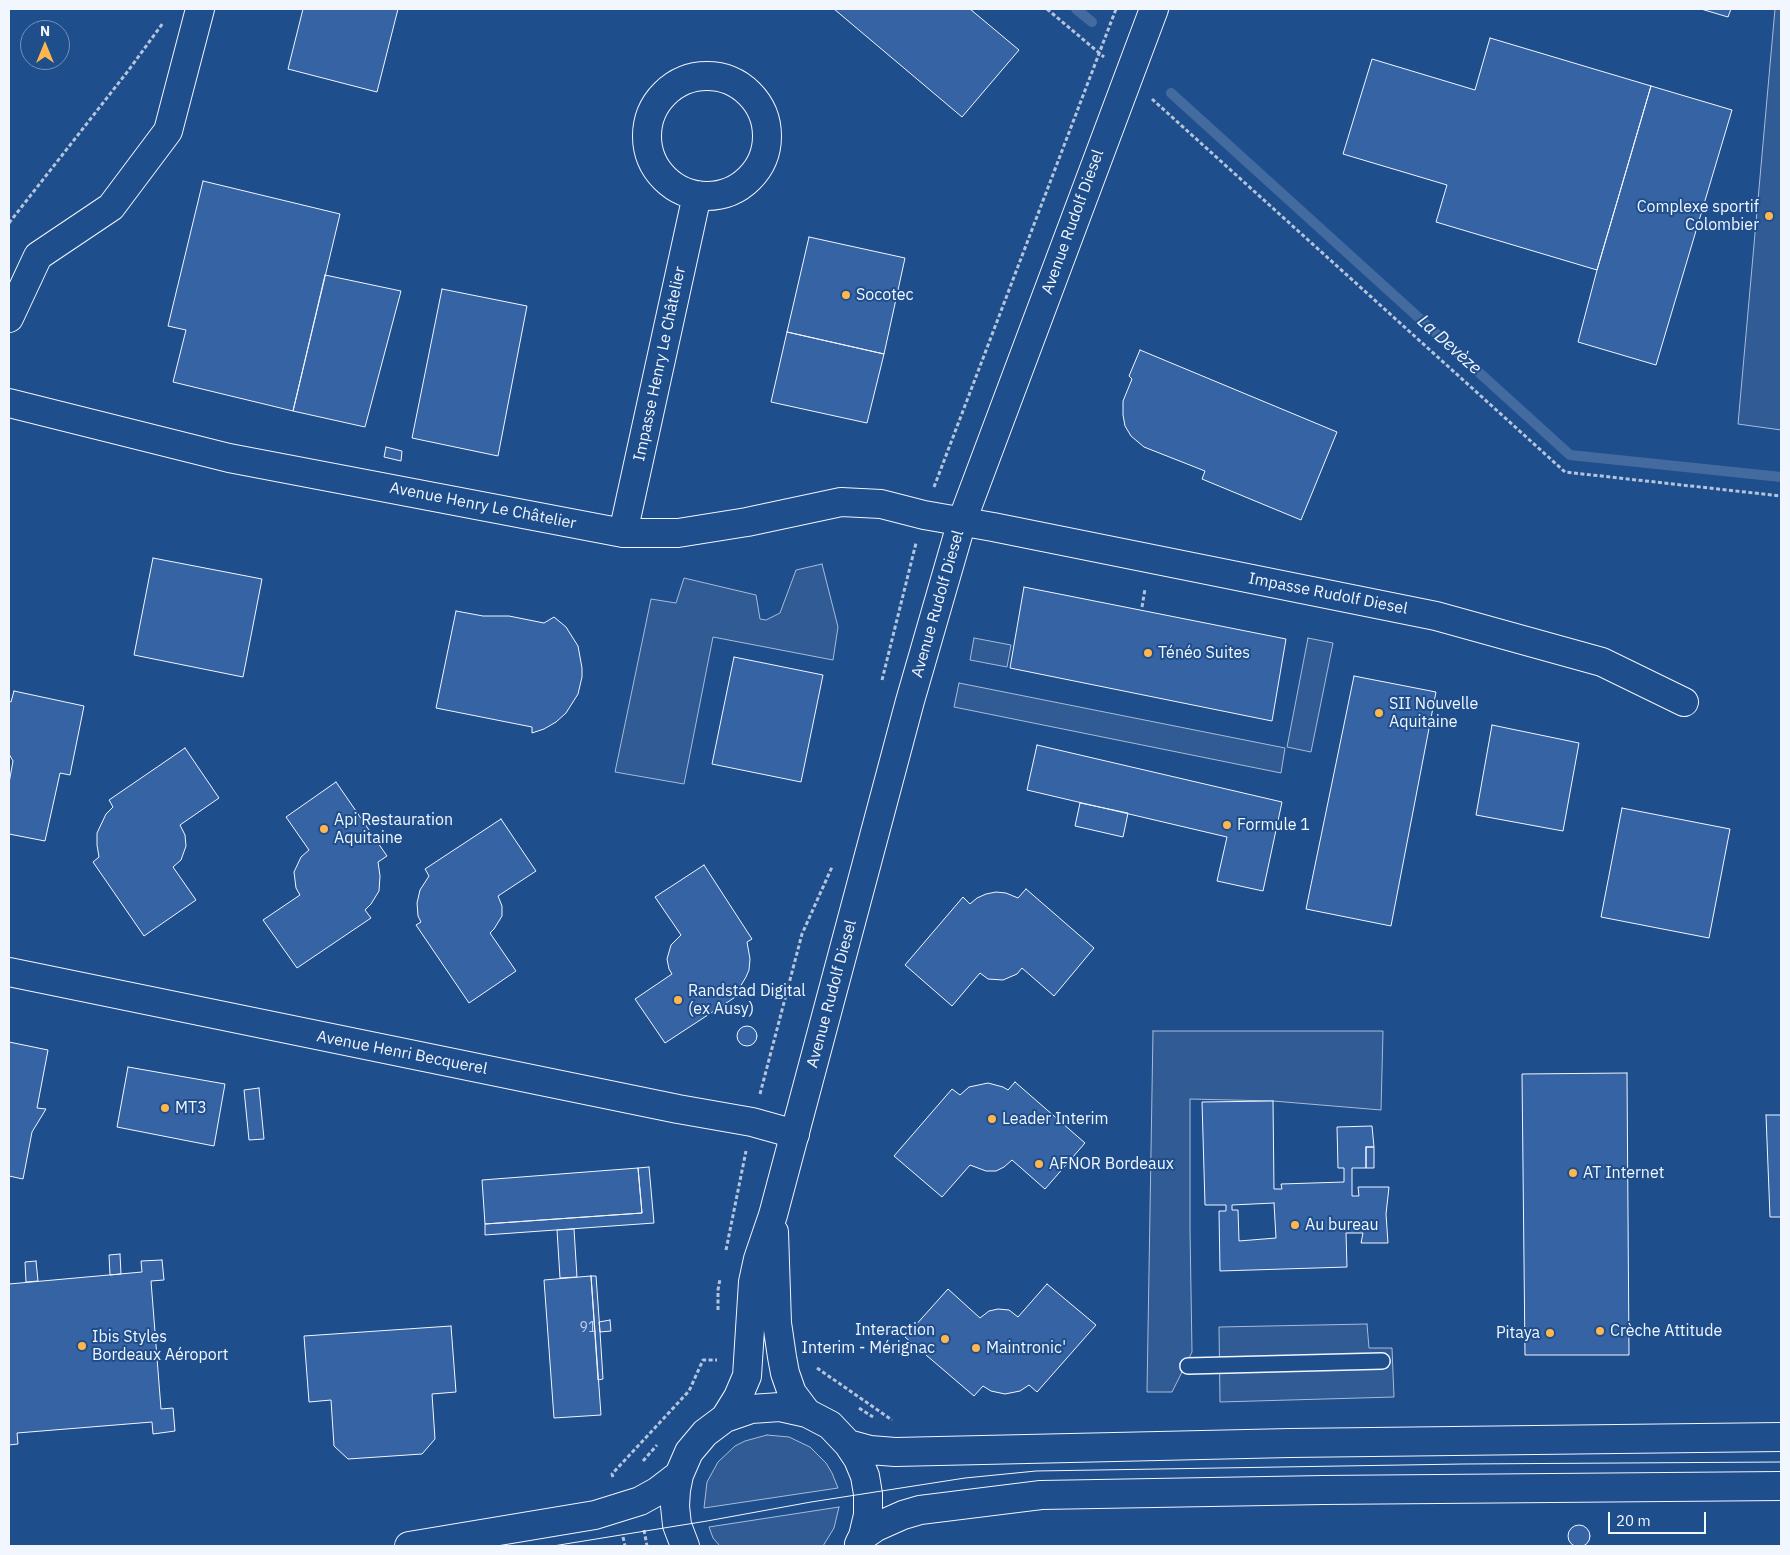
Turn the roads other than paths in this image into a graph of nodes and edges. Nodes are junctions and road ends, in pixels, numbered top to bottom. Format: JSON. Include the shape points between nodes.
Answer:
{"nodes":[{"id":1,"x":200,"y":9,"type":"edge"},
{"id":2,"x":1154,"y":9,"type":"edge"},
{"id":3,"x":697,"y":195,"type":"junction"},
{"id":4,"x":9,"y":318,"type":"edge"},
{"id":5,"x":9,"y":403,"type":"edge"},
{"id":6,"x":962,"y":521,"type":"junction"},
{"id":7,"x":624,"y":533,"type":"junction"},
{"id":8,"x":1684,"y":702,"type":"dead end"},
{"id":9,"x":9,"y":972,"type":"edge"},
{"id":10,"x":795,"y":1134,"type":"junction"},
{"id":11,"x":774,"y":1215,"type":"junction"},
{"id":12,"x":1382,"y":1361,"type":"dead end"},
{"id":13,"x":1188,"y":1366,"type":"dead end"},
{"id":14,"x":807,"y":1413,"type":"junction"},
{"id":15,"x":725,"y":1418,"type":"junction"},
{"id":16,"x":1781,"y":1437,"type":"edge"},
{"id":17,"x":848,"y":1444,"type":"junction"},
{"id":18,"x":679,"y":1475,"type":"junction"},
{"id":19,"x":1781,"y":1486,"type":"edge"},
{"id":20,"x":860,"y":1541,"type":"edge"},
{"id":21,"x":409,"y":1546,"type":"edge"},
{"id":22,"x":686,"y":1546,"type":"edge"}],
"edges":[{"from":1,"to":4,"type":"street","via":[[168,132],[111,207],[38,256]]},
{"from":2,"to":6,"type":"street","name":"Avenue Rudolf Diesel"},
{"from":3,"to":3,"type":"street","via":[[725,193],[750,179],[761,164],[767,146],[767,127],[762,109],[736,82],[718,76],[699,76],[681,81],[654,106],[648,124],[647,143],[653,162],[664,178],[679,189]]},
{"from":3,"to":7,"type":"street","name":"Impasse Henry Le Châtelier"},
{"from":5,"to":7,"type":"street","name":"Avenue Henry Le Châtelier","via":[[229,458]]},
{"from":6,"to":7,"type":"street","name":"Avenue Henry Le Châtelier","via":[[881,504],[841,502],[678,533]]},
{"from":6,"to":8,"type":"street","name":"Impasse Rudolf Diesel","via":[[1436,616],[1602,662]]},
{"from":6,"to":10,"type":"street","name":"Avenue Rudolf Diesel","via":[[910,701]]},
{"from":9,"to":10,"type":"street","name":"Avenue Henri Becquerel","via":[[752,1122]]},
{"from":10,"to":11,"type":"street","name":"Avenue Rudolf Diesel"},
{"from":11,"to":14,"type":"street","name":"Avenue Rudolf Diesel","via":[[777,1323],[782,1357],[792,1393]]},
{"from":11,"to":15,"type":"street","name":"Avenue Rudolf Diesel","via":[[753,1282],[747,1376]]},
{"from":12,"to":13,"type":"lane"},
{"from":14,"to":15,"type":"street","via":[[780,1407],[752,1409]]},
{"from":14,"to":17,"type":"street","via":[[830,1425]]},
{"from":15,"to":18,"type":"street","via":[[705,1433],[689,1452]]},
{"from":16,"to":17,"type":"street","via":[[895,1452]]},
{"from":17,"to":20,"type":"street","via":[[865,1476],[868,1494],[868,1515]]},
{"from":18,"to":21,"type":"street","via":[[640,1501],[595,1515]]},
{"from":18,"to":22,"type":"street","via":[[675,1506],[677,1525]]},
{"from":19,"to":20,"type":"street","via":[[1041,1495],[920,1510],[876,1527]]}]}
